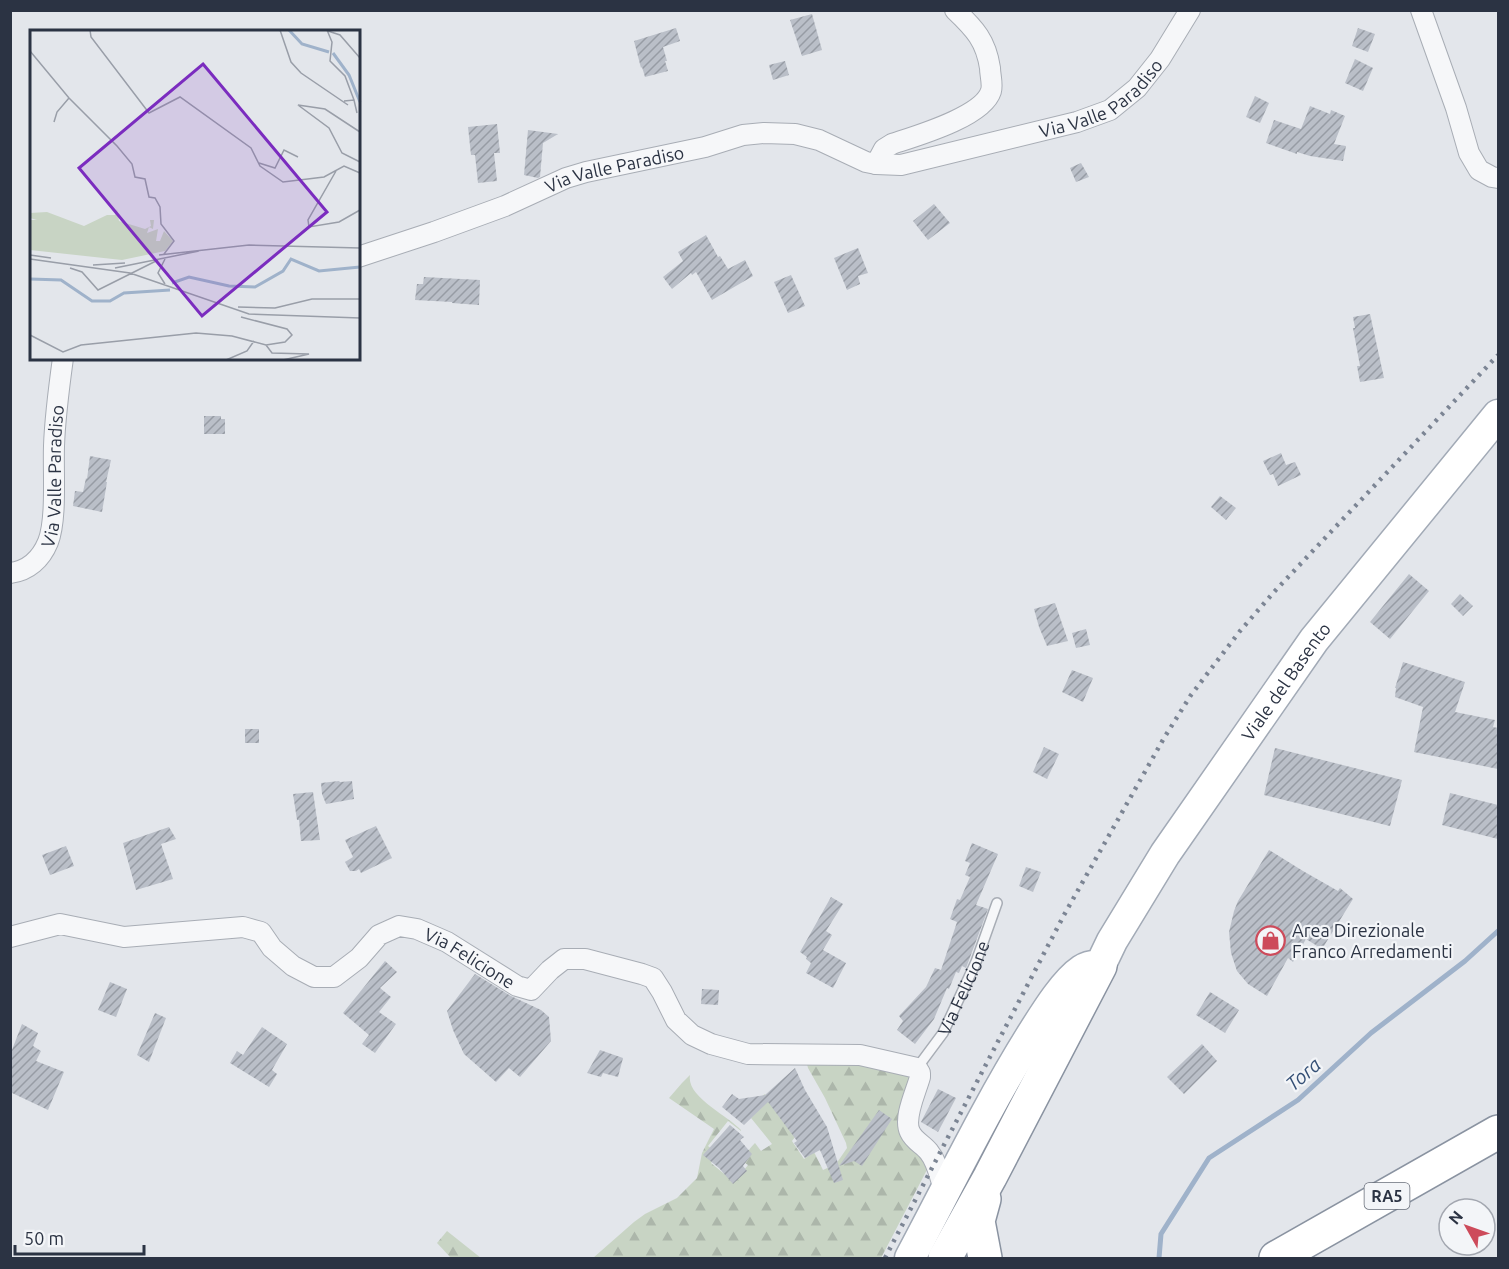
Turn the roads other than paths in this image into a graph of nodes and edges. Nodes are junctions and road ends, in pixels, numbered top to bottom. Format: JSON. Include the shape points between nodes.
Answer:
{"nodes":[{"id":1,"x":955,"y":10,"type":"edge"},
{"id":2,"x":1190,"y":10,"type":"edge"},
{"id":3,"x":1421,"y":10,"type":"edge"},
{"id":4,"x":876,"y":164,"type":"junction"},
{"id":5,"x":1498,"y":178,"type":"edge"},
{"id":6,"x":360,"y":256,"type":"edge"},
{"id":7,"x":63,"y":360,"type":"edge"},
{"id":8,"x":1498,"y":415,"type":"edge"},
{"id":9,"x":10,"y":573,"type":"edge"},
{"id":10,"x":997,"y":903,"type":"dead end"},
{"id":11,"x":10,"y":937,"type":"edge"},
{"id":12,"x":1100,"y":966,"type":"junction"},
{"id":13,"x":917,"y":1068,"type":"junction"},
{"id":14,"x":1498,"y":1132,"type":"edge"},
{"id":15,"x":1498,"y":1156,"type":"edge"},
{"id":16,"x":990,"y":1178,"type":"junction"},
{"id":17,"x":942,"y":1182,"type":"junction"},
{"id":18,"x":910,"y":1258,"type":"edge"},
{"id":19,"x":946,"y":1258,"type":"edge"},
{"id":20,"x":985,"y":1258,"type":"edge"},
{"id":21,"x":1276,"y":1258,"type":"edge"},
{"id":22,"x":1318,"y":1258,"type":"edge"}],
"edges":[{"from":1,"to":4,"type":"street","via":[[984,44],[992,89],[988,97],[978,109],[958,120],[892,144],[884,149]]},
{"from":2,"to":4,"type":"street","name":"Via Valle Paradiso","via":[[1137,88],[1110,110],[1077,122],[901,165]]},
{"from":3,"to":5,"type":"street","via":[[1469,153],[1479,170]]},
{"from":4,"to":6,"type":"street","name":"Via Valle Paradiso","via":[[795,134],[743,135],[566,178],[495,210]]},
{"from":7,"to":9,"type":"street","name":"Via Valle Paradiso","via":[[54,443],[51,533],[38,559],[22,571]]},
{"from":8,"to":12,"type":"main road","name":"Viale del Basento","via":[[1314,640],[1165,854]]},
{"from":10,"to":13,"type":"lane","name":"Via Felicione","via":[[976,962],[943,1032]]},
{"from":11,"to":13,"type":"street","name":"Via Felicione","via":[[60,924],[124,937],[243,927],[261,932],[286,960],[314,977],[334,977],[359,958],[379,935],[399,926],[447,942],[517,986],[531,990],[564,959],[585,959],[654,978],[676,1020],[692,1035],[711,1044],[748,1054],[860,1054]]},
{"from":12,"to":16,"type":"highway"},
{"from":12,"to":17,"type":"main road","via":[[1090,966],[1079,973],[1040,1022]]},
{"from":13,"to":17,"type":"street","via":[[920,1077],[908,1113],[909,1131],[930,1152]]},
{"from":14,"to":21,"type":"highway","number":"RA5"},
{"from":15,"to":22,"type":"highway","number":"RA5"},
{"from":16,"to":19,"type":"highway"},
{"from":16,"to":20,"type":"highway","via":[[978,1221]]},
{"from":17,"to":18,"type":"main road"}]}
